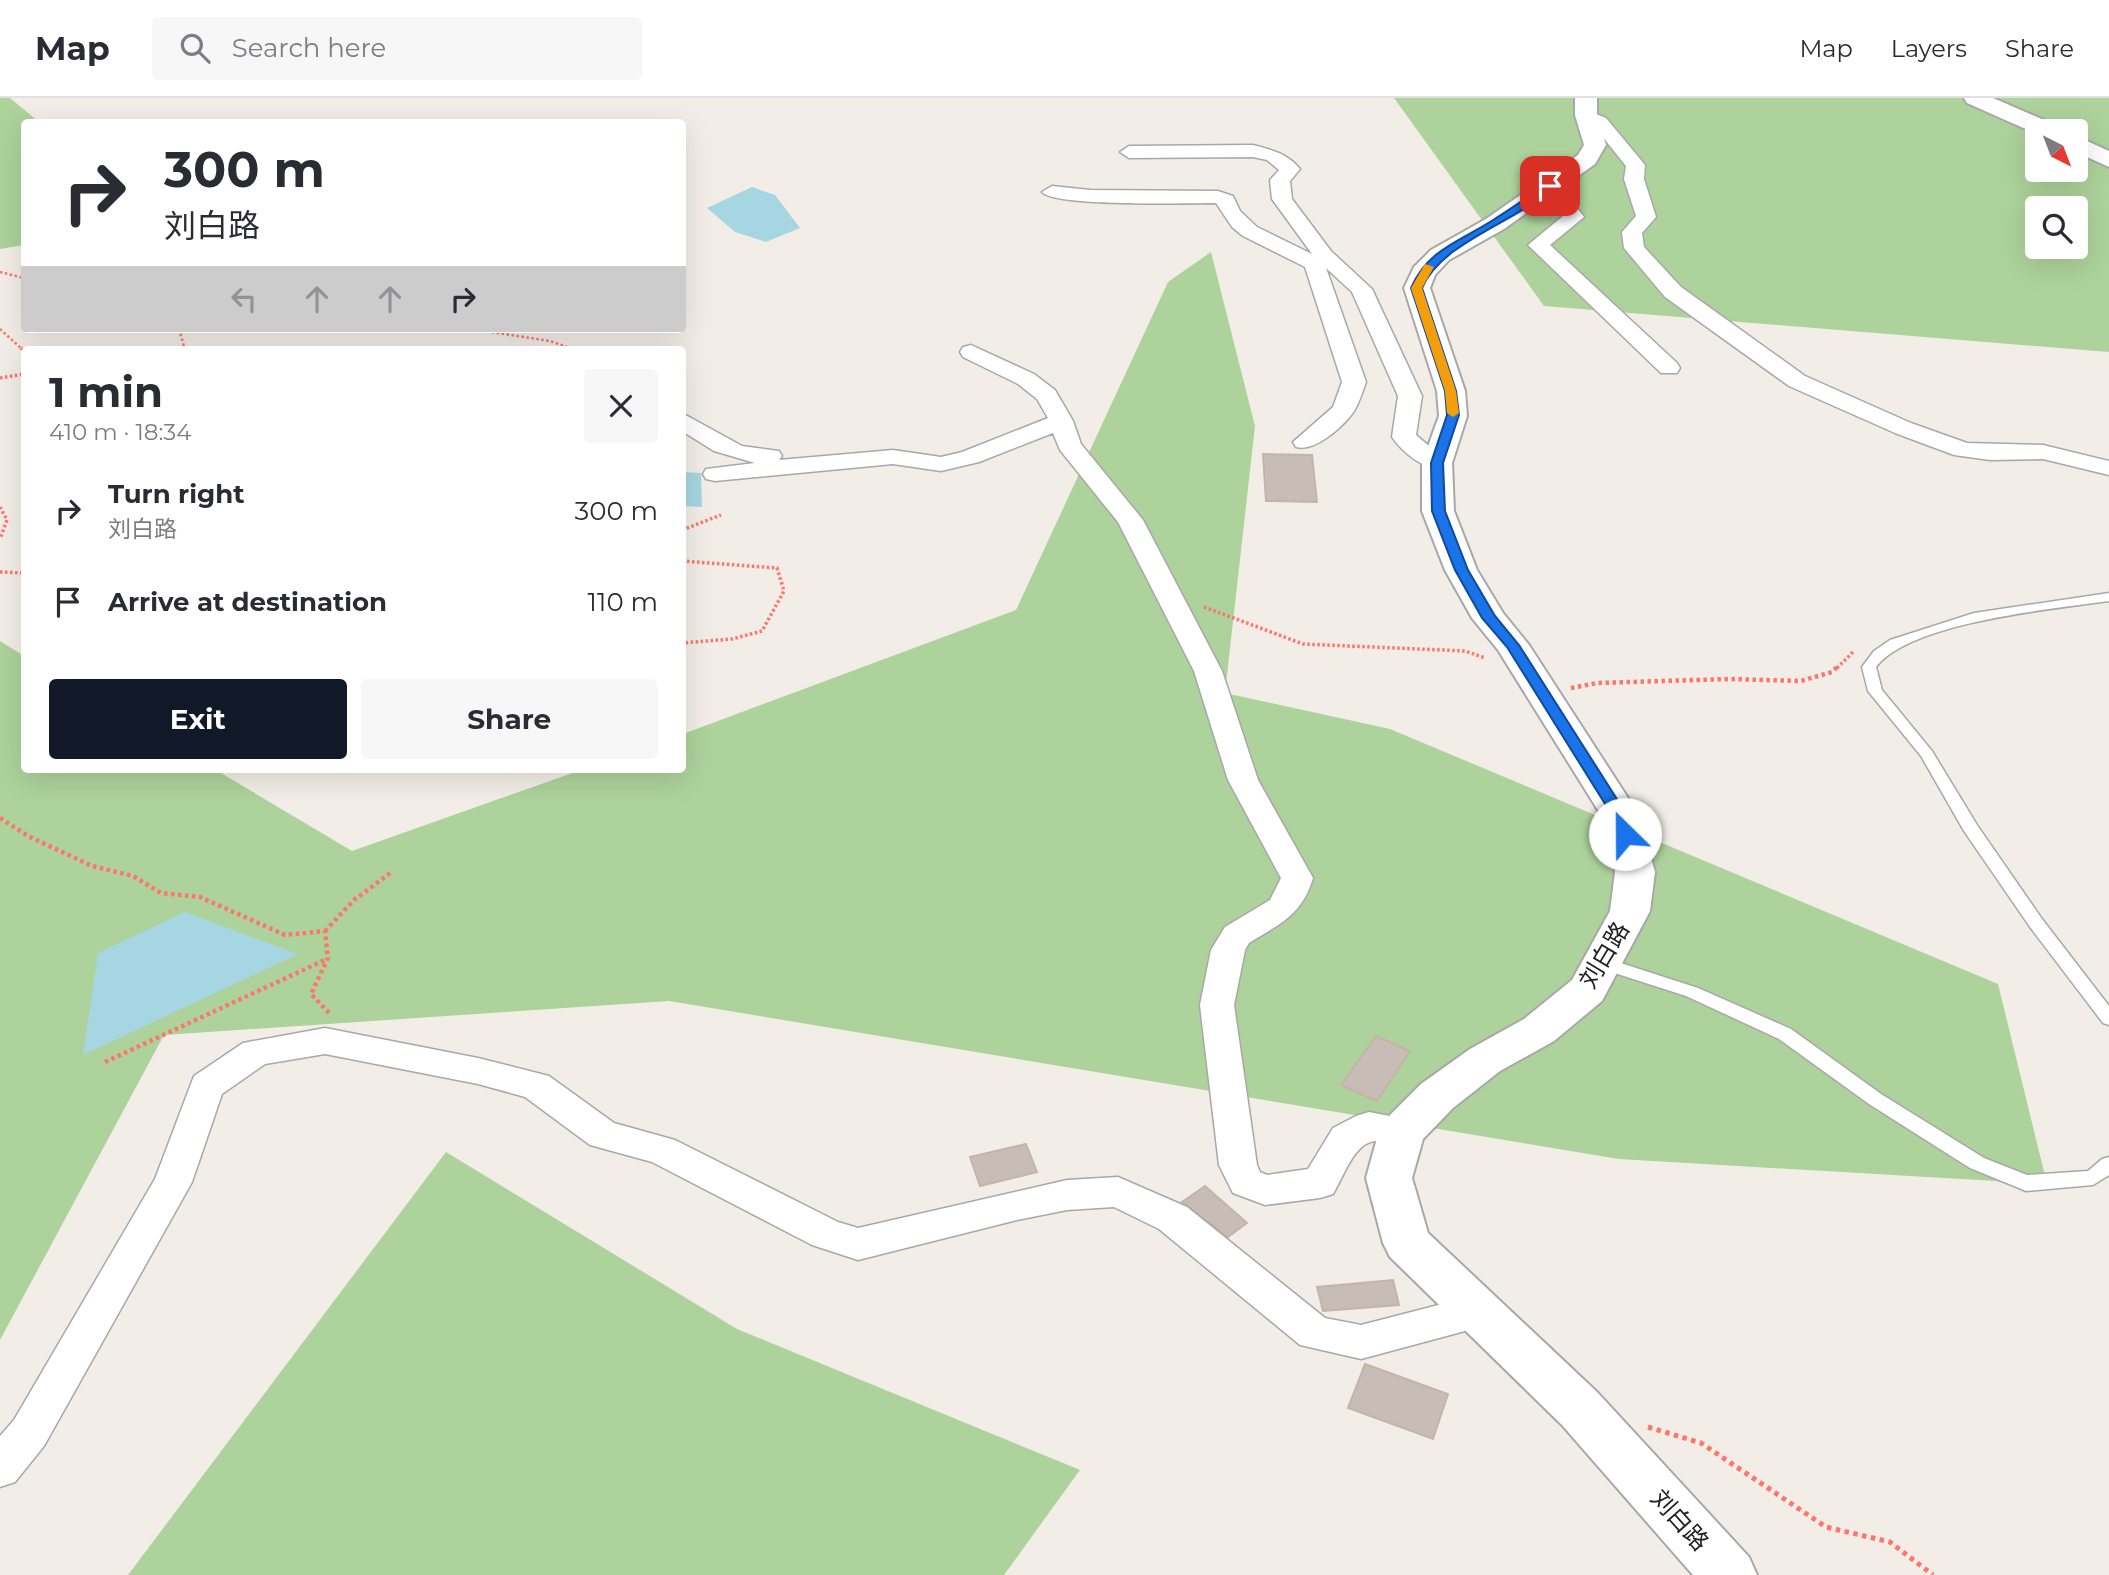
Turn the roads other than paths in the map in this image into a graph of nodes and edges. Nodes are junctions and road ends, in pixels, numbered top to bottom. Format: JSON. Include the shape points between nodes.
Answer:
{"nodes":[{"id":1,"x":1975,"y":98,"type":"edge"},
{"id":2,"x":1586,"y":106,"type":"edge"},
{"id":3,"x":2025,"y":120,"type":"edge"},
{"id":4,"x":2088,"y":149,"type":"edge"},
{"id":5,"x":1129,"y":152,"type":"dead end"},
{"id":6,"x":2109,"y":160,"type":"edge"},
{"id":7,"x":1550,"y":186,"type":"junction"},
{"id":8,"x":1052,"y":192,"type":"dead end"},
{"id":9,"x":1319,"y":259,"type":"junction"},
{"id":10,"x":971,"y":352,"type":"dead end"},
{"id":11,"x":1669,"y":368,"type":"dead end"},
{"id":12,"x":1061,"y":421,"type":"junction"},
{"id":13,"x":686,"y":423,"type":"edge"},
{"id":14,"x":1305,"y":442,"type":"dead end"},
{"id":15,"x":847,"y":459,"type":"junction"},
{"id":16,"x":1437,"y":463,"type":"junction"},
{"id":17,"x":2109,"y":468,"type":"edge"},
{"id":18,"x":715,"y":474,"type":"dead end"},
{"id":19,"x":2109,"y":597,"type":"edge"},
{"id":20,"x":1602,"y":963,"type":"junction"},
{"id":21,"x":2109,"y":1018,"type":"edge"},
{"id":22,"x":1402,"y":1131,"type":"junction"},
{"id":23,"x":2109,"y":1164,"type":"edge"},
{"id":24,"x":1477,"y":1312,"type":"junction"},
{"id":25,"x":0,"y":1468,"type":"edge"},
{"id":26,"x":1729,"y":1575,"type":"edge"}],
"edges":[{"from":1,"to":3,"type":"street"},
{"from":2,"to":7,"type":"street","name":"刘白路","via":[[1595,145],[1587,159]]},
{"from":2,"to":17,"type":"street","via":[[1636,165],[1634,179],[1646,217],[1632,232],[1634,248],[1673,292],[1797,381],[1964,450],[2043,452]]},
{"from":4,"to":6,"type":"street"},
{"from":5,"to":9,"type":"street","via":[[1253,151],[1274,156],[1290,169],[1280,180],[1282,200]]},
{"from":7,"to":11,"type":"street","via":[[1574,217],[1538,245]]},
{"from":7,"to":16,"type":"street","name":"刘白路","via":[[1440,255],[1423,272],[1417,288],[1451,391],[1453,415]]},
{"from":8,"to":9,"type":"street","via":[[1218,197],[1226,201],[1228,212],[1243,227]]},
{"from":9,"to":14,"type":"street","via":[[1354,382],[1343,410]]},
{"from":9,"to":16,"type":"street","via":[[1362,289],[1410,396],[1404,437]]},
{"from":10,"to":12,"type":"street","via":[[1026,379],[1047,395]]},
{"from":12,"to":15,"type":"street","via":[[941,464],[893,457]]},
{"from":12,"to":22,"type":"street","via":[[1069,446],[1130,520],[1164,585],[1208,671],[1243,780],[1297,878],[1282,908],[1237,934],[1228,950],[1217,1005],[1238,1165],[1246,1182],[1265,1190],[1320,1183],[1346,1138],[1369,1126]]},
{"from":13,"to":15,"type":"street","via":[[733,452],[756,457],[826,454]]},
{"from":15,"to":18,"type":"street"},
{"from":16,"to":20,"type":"street","name":"刘白路","via":[[1438,511],[1461,570],[1620,815],[1634,872],[1630,911]]},
{"from":19,"to":21,"type":"lane","via":[[1979,616],[1895,643],[1869,667],[1875,691],[1927,754],[2029,913]]},
{"from":20,"to":22,"type":"street","name":"刘白路","via":[[1587,990],[1539,1030],[1485,1060],[1437,1096]]},
{"from":20,"to":23,"type":"lane","via":[[1692,992],[1785,1034],[1874,1099],[1954,1149],[2026,1183],[2093,1178]]},
{"from":22,"to":24,"type":"street","name":"刘白路","via":[[1390,1178],[1407,1243]]},
{"from":24,"to":25,"type":"street","via":[[1360,1342],[1314,1333],[1173,1218],[1118,1192],[1067,1195],[858,1244],[807,1225],[662,1150],[603,1135],[536,1086],[478,1070],[325,1041],[256,1052],[207,1086],[173,1182],[29,1433]]},
{"from":24,"to":26,"type":"street","name":"刘白路","via":[[1580,1409]]}]}
